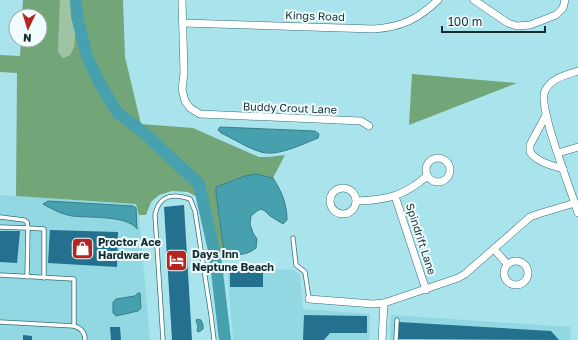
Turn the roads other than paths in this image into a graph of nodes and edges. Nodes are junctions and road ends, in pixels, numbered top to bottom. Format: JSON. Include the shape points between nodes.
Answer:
{"nodes":[{"id":1,"x":182,"y":0,"type":"edge"},
{"id":2,"x":438,"y":0,"type":"edge"},
{"id":3,"x":474,"y":0,"type":"edge"},
{"id":4,"x":565,"y":0,"type":"edge"},
{"id":5,"x":183,"y":24,"type":"junction"},
{"id":6,"x":578,"y":71,"type":"edge"},
{"id":7,"x":546,"y":115,"type":"junction"},
{"id":8,"x":369,"y":126,"type":"dead end"},
{"id":9,"x":578,"y":147,"type":"edge"},
{"id":10,"x":558,"y":153,"type":"junction"},
{"id":11,"x":563,"y":169,"type":"junction"},
{"id":12,"x":427,"y":176,"type":"dead end"},
{"id":13,"x":395,"y":196,"type":"junction"},
{"id":14,"x":357,"y":201,"type":"dead end"},
{"id":15,"x":575,"y":203,"type":"junction"},
{"id":16,"x":578,"y":213,"type":"edge"},
{"id":17,"x":0,"y":217,"type":"edge"},
{"id":18,"x":0,"y":227,"type":"edge"},
{"id":19,"x":28,"y":228,"type":"junction"},
{"id":20,"x":293,"y":238,"type":"dead end"},
{"id":21,"x":494,"y":249,"type":"junction"},
{"id":22,"x":507,"y":264,"type":"dead end"},
{"id":23,"x":0,"y":276,"type":"edge"},
{"id":24,"x":27,"y":277,"type":"junction"},
{"id":25,"x":44,"y":278,"type":"junction"},
{"id":26,"x":426,"y":290,"type":"junction"},
{"id":27,"x":309,"y":300,"type":"joint"},
{"id":28,"x":384,"y":303,"type":"junction"},
{"id":29,"x":397,"y":320,"type":"dead end"},
{"id":30,"x":0,"y":322,"type":"edge"},
{"id":31,"x":74,"y":326,"type":"junction"},
{"id":32,"x":85,"y":340,"type":"edge"},
{"id":33,"x":162,"y":340,"type":"edge"},
{"id":34,"x":214,"y":340,"type":"edge"},
{"id":35,"x":382,"y":340,"type":"edge"},
{"id":36,"x":396,"y":340,"type":"edge"}],
"edges":[{"from":1,"to":5,"type":"street","name":"Buddy Crout Lane"},
{"from":2,"to":5,"type":"street","name":"Kings Road","via":[[417,18],[388,28]]},
{"from":3,"to":4,"type":"street","via":[[508,23],[517,26],[530,25],[556,15]]},
{"from":5,"to":8,"type":"street","name":"Buddy Crout Lane","via":[[182,89],[190,108],[200,114],[361,121]]},
{"from":6,"to":7,"type":"street","via":[[550,84],[543,96]]},
{"from":7,"to":10,"type":"street"},
{"from":7,"to":11,"type":"street","via":[[530,145],[530,152],[541,161]]},
{"from":9,"to":10,"type":"street"},
{"from":10,"to":11,"type":"street"},
{"from":11,"to":15,"type":"street"},
{"from":12,"to":13,"type":"street","via":[[414,188]]},
{"from":13,"to":14,"type":"street"},
{"from":13,"to":26,"type":"street","name":"Spindrift Lane"},
{"from":15,"to":16,"type":"street"},
{"from":15,"to":21,"type":"street","via":[[530,217]]},
{"from":17,"to":19,"type":"lane","via":[[24,220]]},
{"from":18,"to":19,"type":"lane"},
{"from":19,"to":24,"type":"lane"},
{"from":19,"to":25,"type":"lane","via":[[44,229]]},
{"from":20,"to":27,"type":"lane","via":[[296,266],[305,272]]},
{"from":21,"to":22,"type":"street"},
{"from":21,"to":26,"type":"street","via":[[465,274]]},
{"from":23,"to":24,"type":"lane"},
{"from":24,"to":25,"type":"lane"},
{"from":25,"to":31,"type":"lane","via":[[74,279]]},
{"from":26,"to":28,"type":"street"},
{"from":27,"to":28,"type":"street"},
{"from":28,"to":35,"type":"street"},
{"from":29,"to":36,"type":"lane"},
{"from":30,"to":31,"type":"lane"},
{"from":31,"to":32,"type":"lane","via":[[85,335]]},
{"from":33,"to":34,"type":"lane","via":[[155,215],[160,202],[169,196],[182,196],[190,199],[195,210]]}]}
